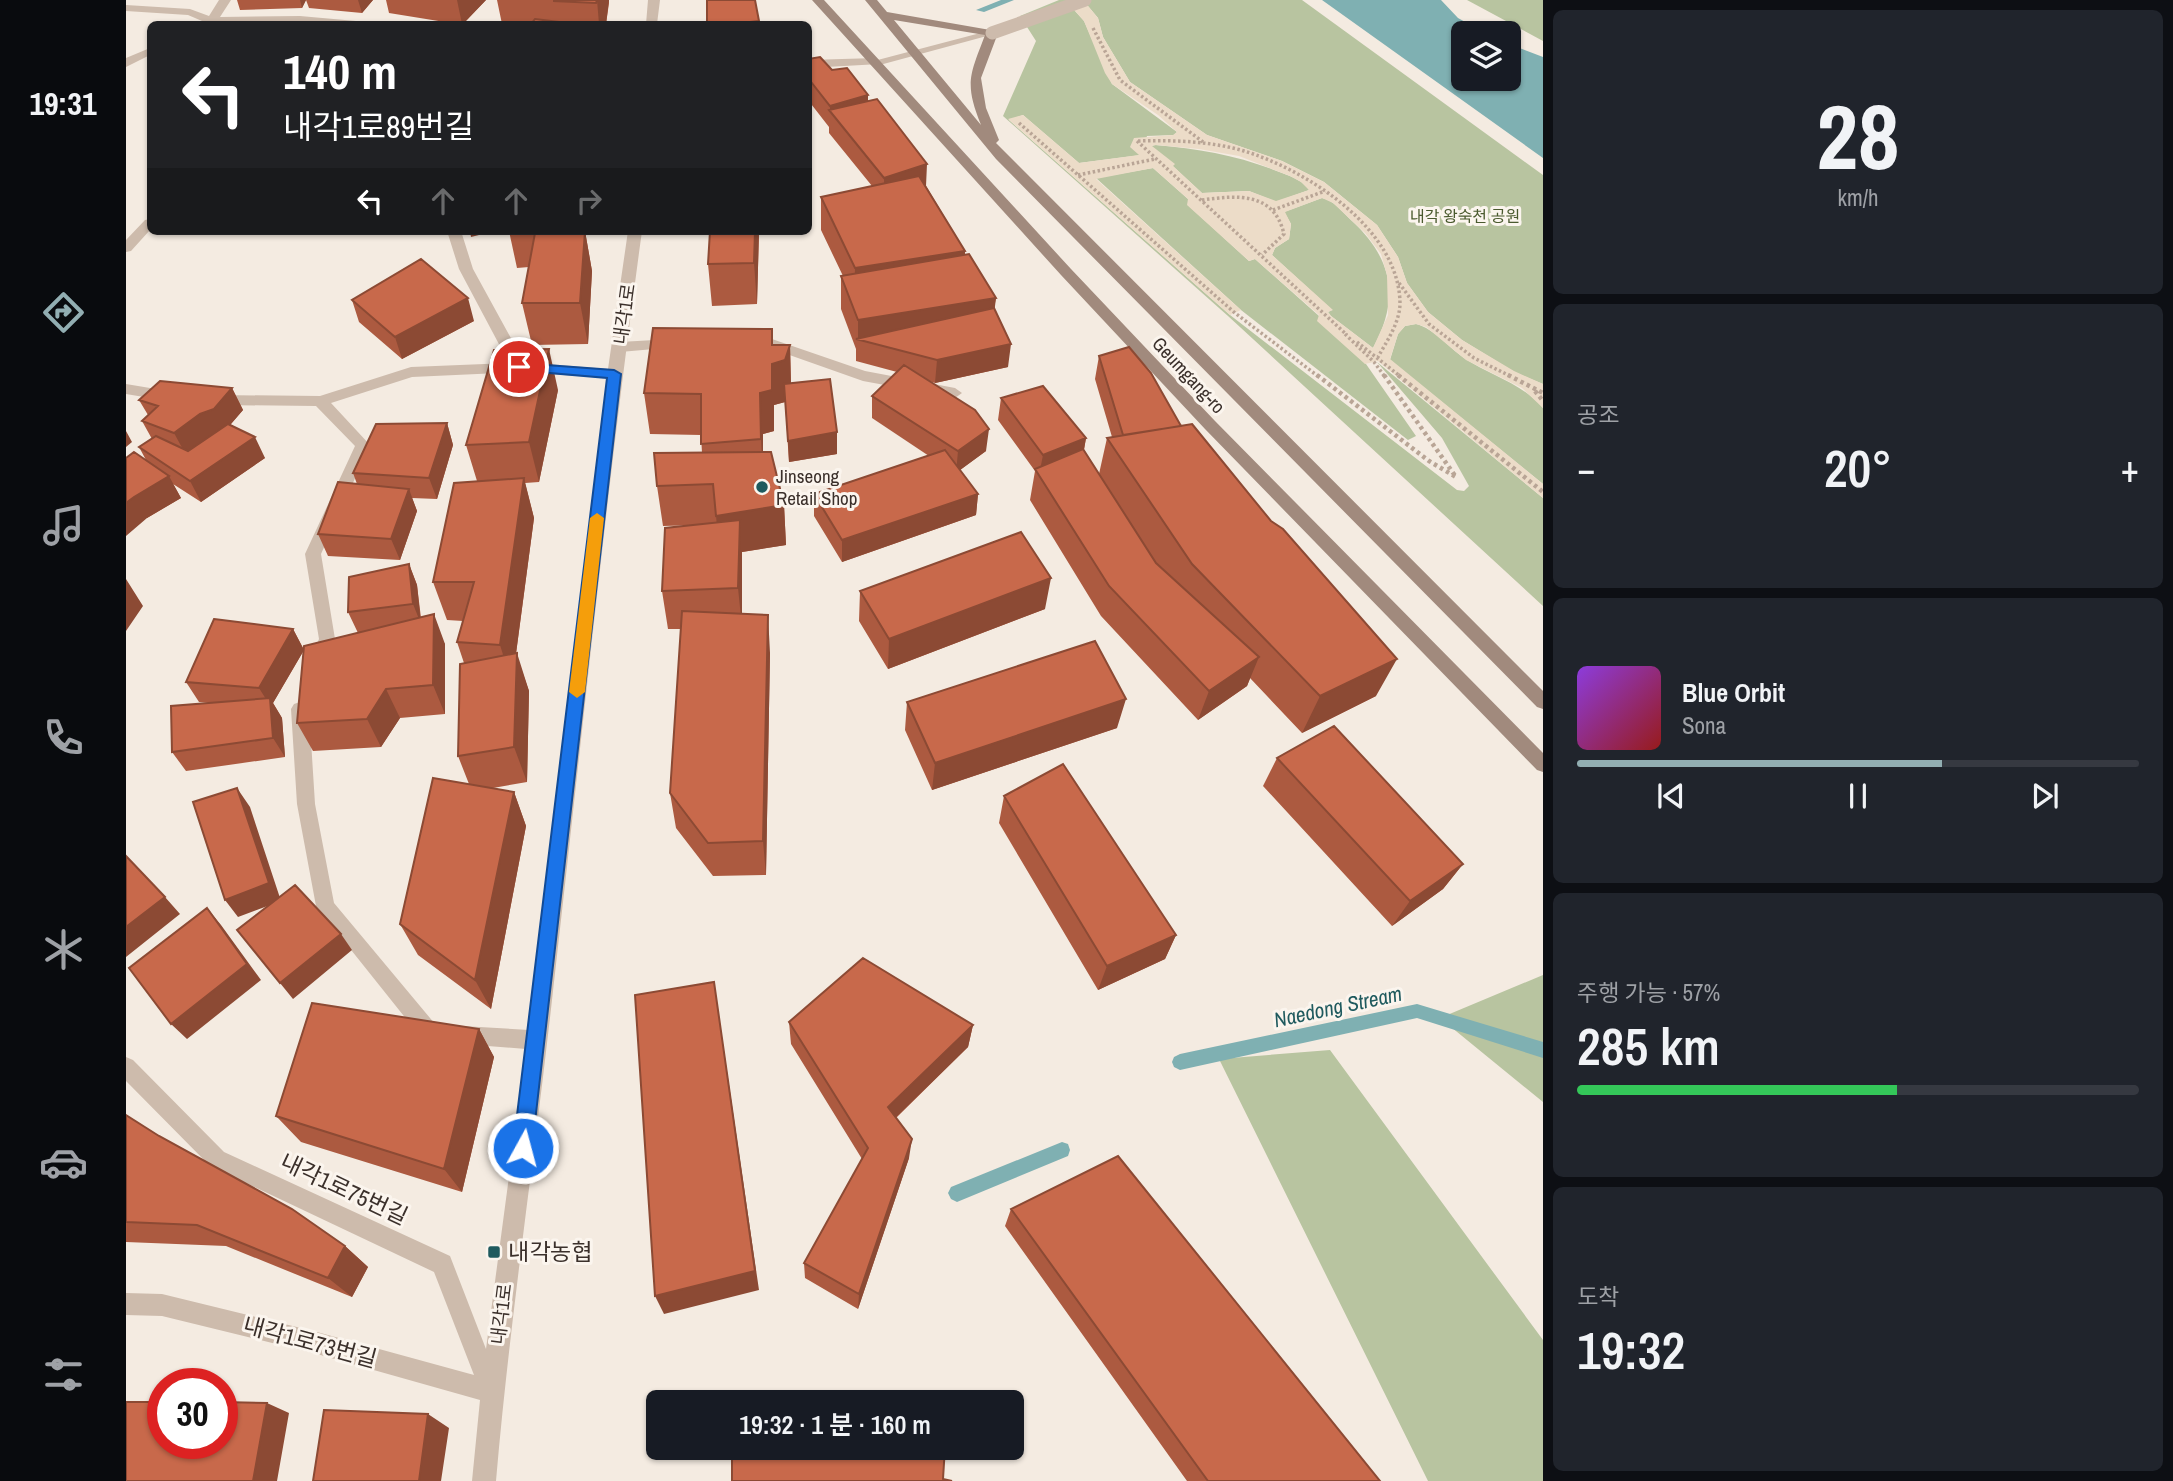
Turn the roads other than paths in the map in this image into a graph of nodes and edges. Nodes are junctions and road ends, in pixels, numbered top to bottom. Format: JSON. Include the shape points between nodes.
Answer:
{"nodes":[{"id":1,"x":225,"y":0,"type":"edge"},
{"id":2,"x":654,"y":0,"type":"edge"},
{"id":3,"x":818,"y":0,"type":"edge"},
{"id":4,"x":871,"y":0,"type":"edge"},
{"id":5,"x":1085,"y":0,"type":"edge"},
{"id":6,"x":126,"y":8,"type":"edge"},
{"id":7,"x":883,"y":15,"type":"junction"},
{"id":8,"x":205,"y":21,"type":"edge"},
{"id":9,"x":209,"y":21,"type":"edge"},
{"id":10,"x":254,"y":21,"type":"edge"},
{"id":11,"x":322,"y":21,"type":"edge"},
{"id":12,"x":652,"y":21,"type":"edge"},
{"id":13,"x":992,"y":33,"type":"junction"},
{"id":14,"x":913,"y":54,"type":"junction"},
{"id":15,"x":147,"y":55,"type":"edge"},
{"id":16,"x":876,"y":62,"type":"junction"},
{"id":17,"x":126,"y":63,"type":"edge"},
{"id":18,"x":812,"y":64,"type":"edge"},
{"id":19,"x":1000,"y":156,"type":"junction"},
{"id":20,"x":147,"y":226,"type":"edge"},
{"id":21,"x":455,"y":235,"type":"edge"},
{"id":22,"x":634,"y":235,"type":"edge"},
{"id":23,"x":126,"y":248,"type":"edge"},
{"id":24,"x":756,"y":338,"type":"edge"},
{"id":25,"x":688,"y":343,"type":"edge"},
{"id":26,"x":620,"y":347,"type":"junction"},
{"id":27,"x":519,"y":367,"type":"junction"},
{"id":28,"x":614,"y":374,"type":"junction"},
{"id":29,"x":126,"y":389,"type":"edge"},
{"id":30,"x":955,"y":393,"type":"dead end"},
{"id":31,"x":184,"y":398,"type":"edge"},
{"id":32,"x":207,"y":400,"type":"edge"},
{"id":33,"x":320,"y":401,"type":"junction"},
{"id":34,"x":313,"y":672,"type":"edge"},
{"id":35,"x":304,"y":694,"type":"edge"},
{"id":36,"x":1543,"y":702,"type":"edge"},
{"id":37,"x":1543,"y":765,"type":"edge"},
{"id":38,"x":536,"y":1040,"type":"junction"},
{"id":39,"x":126,"y":1067,"type":"edge"},
{"id":40,"x":126,"y":1304,"type":"edge"},
{"id":41,"x":492,"y":1392,"type":"junction"},
{"id":42,"x":484,"y":1481,"type":"edge"}],
"edges":[{"from":1,"to":9,"type":"street"},
{"from":2,"to":12,"type":"street"},
{"from":3,"to":16,"type":"main road","name":"Geumgang-ro"},
{"from":4,"to":7,"type":"main road","name":"Geumgang-ro"},
{"from":5,"to":13,"type":"street","bridge":true},
{"from":6,"to":8,"type":"street","via":[[190,12]]},
{"from":7,"to":13,"type":"main road"},
{"from":7,"to":14,"type":"main road","name":"Geumgang-ro"},
{"from":10,"to":11,"type":"street"},
{"from":13,"to":14,"type":"street"},
{"from":13,"to":19,"type":"main road","via":[[975,78],[980,108]]},
{"from":14,"to":16,"type":"street"},
{"from":14,"to":19,"type":"main road","name":"Geumgang-ro"},
{"from":15,"to":17,"type":"street"},
{"from":16,"to":18,"type":"street"},
{"from":16,"to":37,"type":"main road","name":"Geumgang-ro","via":[[1183,396]]},
{"from":19,"to":36,"type":"main road","name":"Geumgang-ro"},
{"from":20,"to":23,"type":"street"},
{"from":21,"to":27,"type":"street","via":[[466,269]]},
{"from":22,"to":26,"type":"street","name":"내각1로"},
{"from":24,"to":30,"type":"street","via":[[863,376]]},
{"from":25,"to":26,"type":"street"},
{"from":26,"to":28,"type":"street","name":"내각1로"},
{"from":27,"to":28,"type":"street"},
{"from":27,"to":33,"type":"street","via":[[411,372]]},
{"from":28,"to":38,"type":"street","name":"내각1로"},
{"from":29,"to":31,"type":"street"},
{"from":32,"to":33,"type":"street"},
{"from":33,"to":34,"type":"street","via":[[363,445],[313,554],[327,639]]},
{"from":35,"to":38,"type":"street","via":[[300,705],[306,804],[325,906],[430,1033]]},
{"from":38,"to":41,"type":"street","name":"내각1로"},
{"from":39,"to":41,"type":"street","name":"내각1로75번길","via":[[217,1159],[442,1264]]},
{"from":40,"to":41,"type":"street","name":"내각1로73번길","via":[[162,1305]]},
{"from":41,"to":42,"type":"street","name":"내각1로"}]}
